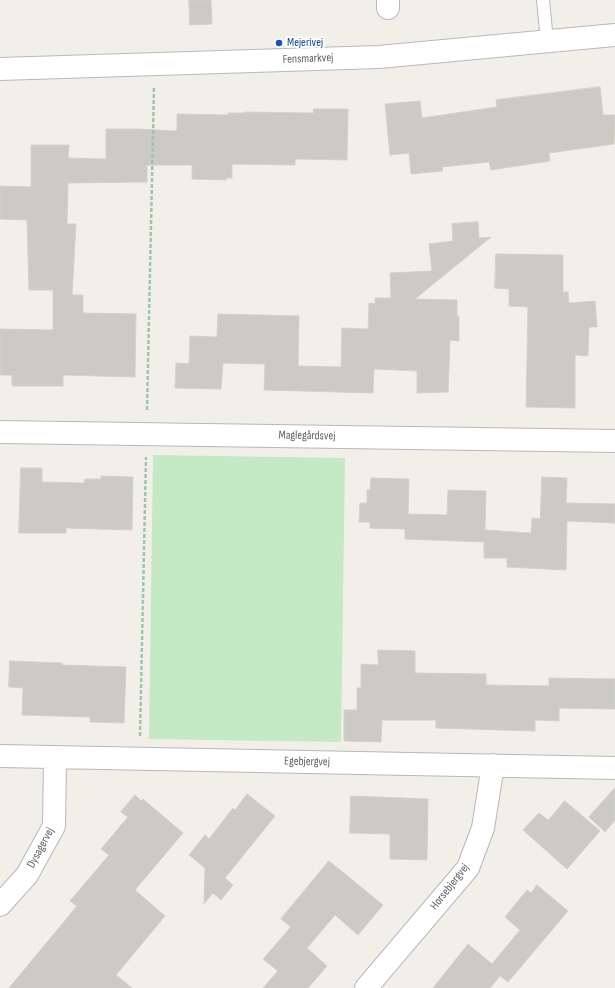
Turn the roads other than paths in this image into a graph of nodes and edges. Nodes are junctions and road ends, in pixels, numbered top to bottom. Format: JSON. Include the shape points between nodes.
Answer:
{"nodes":[{"id":1,"x":543,"y":0,"type":"edge"},
{"id":2,"x":615,"y":35,"type":"edge"},
{"id":3,"x":546,"y":41,"type":"junction"},
{"id":4,"x":0,"y":69,"type":"edge"},
{"id":5,"x":0,"y":432,"type":"edge"},
{"id":6,"x":615,"y":441,"type":"edge"},
{"id":7,"x":0,"y":756,"type":"edge"},
{"id":8,"x":55,"y":757,"type":"junction"},
{"id":9,"x":493,"y":765,"type":"junction"},
{"id":10,"x":615,"y":768,"type":"edge"},
{"id":11,"x":0,"y":905,"type":"edge"},
{"id":12,"x":366,"y":988,"type":"edge"}],
"edges":[{"from":1,"to":3,"type":"lane"},
{"from":2,"to":3,"type":"street","name":"Fensmarkvej"},
{"from":3,"to":4,"type":"street","name":"Fensmarkvej","via":[[379,56]]},
{"from":5,"to":6,"type":"street","name":"Maglegårdsvej"},
{"from":7,"to":8,"type":"street","name":"Egebjergvej"},
{"from":8,"to":9,"type":"street","name":"Egebjergvej"},
{"from":8,"to":11,"type":"street","name":"Dysagervej","via":[[54,826],[27,875]]},
{"from":9,"to":10,"type":"street","name":"Egebjergvej"},
{"from":9,"to":12,"type":"street","name":"Horsebjergvej","via":[[483,828],[468,868]]}]}
